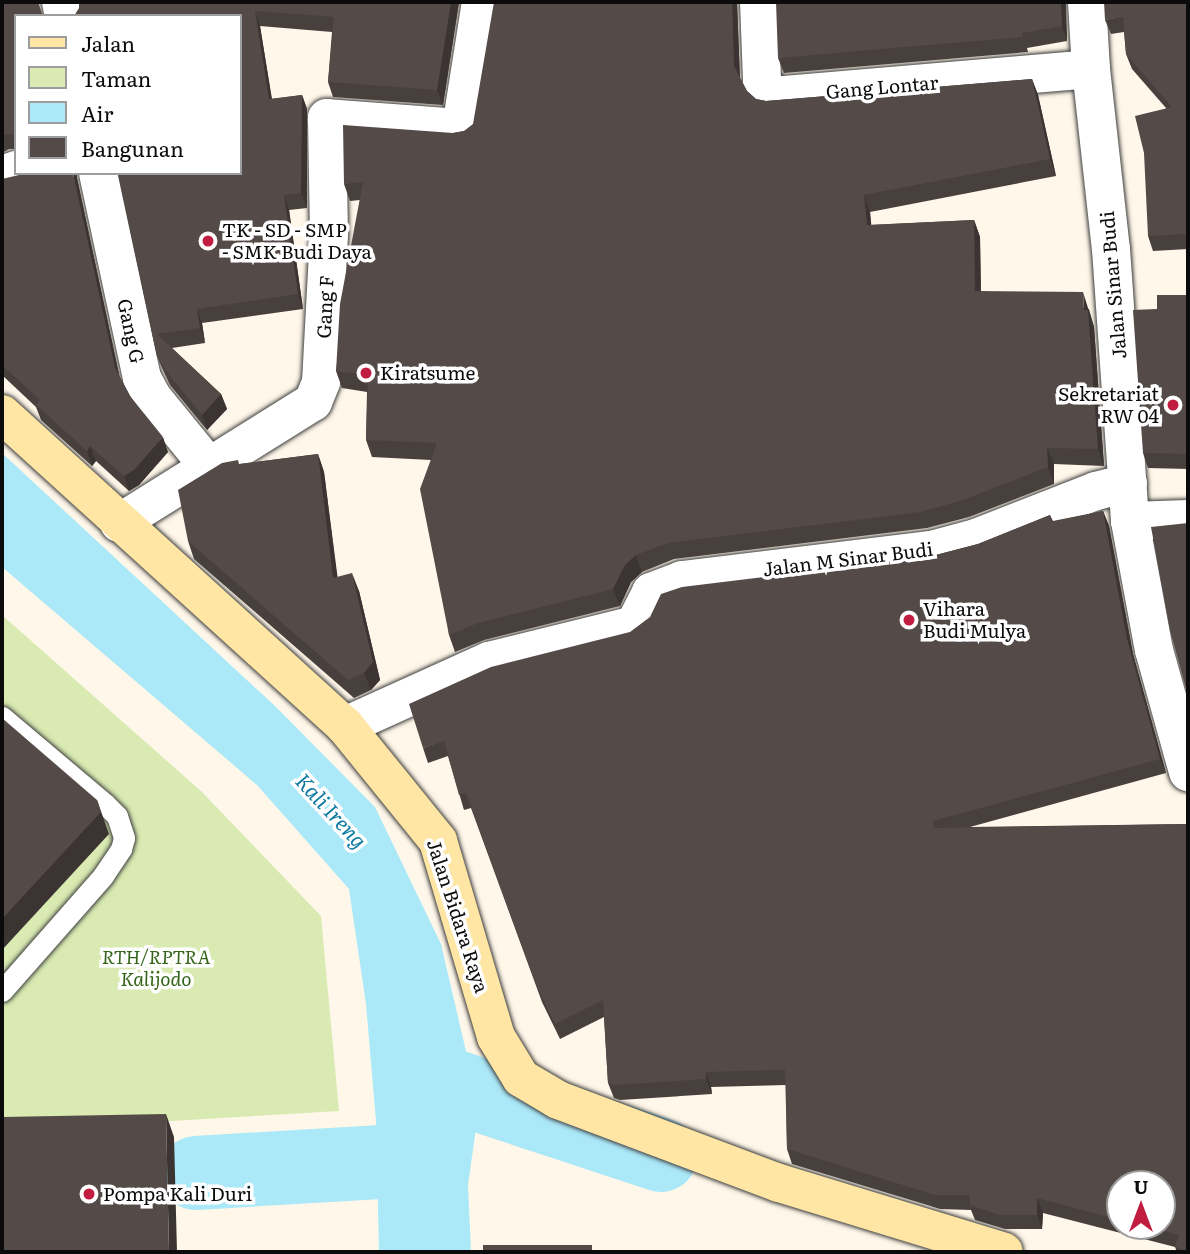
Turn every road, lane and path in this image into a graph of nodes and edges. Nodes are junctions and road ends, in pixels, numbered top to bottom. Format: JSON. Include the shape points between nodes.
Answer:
{"nodes":[{"id":1,"x":481,"y":2,"type":"edge"},
{"id":2,"x":759,"y":2,"type":"edge"},
{"id":3,"x":1087,"y":2,"type":"edge"},
{"id":4,"x":1091,"y":69,"type":"junction"},
{"id":5,"x":97,"y":175,"type":"edge"},
{"id":6,"x":2,"y":414,"type":"edge"},
{"id":7,"x":211,"y":468,"type":"junction"},
{"id":8,"x":1128,"y":483,"type":"junction"},
{"id":9,"x":1188,"y":519,"type":"edge"},
{"id":10,"x":1129,"y":521,"type":"junction"},
{"id":11,"x":119,"y":523,"type":"junction"},
{"id":12,"x":2,"y":718,"type":"edge"},
{"id":13,"x":345,"y":726,"type":"junction"},
{"id":14,"x":1188,"y":772,"type":"edge"},
{"id":15,"x":2,"y":991,"type":"edge"},
{"id":16,"x":1004,"y":1252,"type":"edge"}],
"edges":[{"from":1,"to":7,"type":"street","name":"Gang F","via":[[461,128],[327,117],[329,235],[321,382],[313,402]]},
{"from":2,"to":4,"type":"street","name":"Gang Lontar","via":[[762,82],[771,96]]},
{"from":3,"to":4,"type":"street","name":"Jalan Sinar Budi"},
{"from":4,"to":8,"type":"street","name":"Jalan Sinar Budi","via":[[1111,249]]},
{"from":5,"to":7,"type":"street","name":"Gang G","via":[[142,379]]},
{"from":6,"to":11,"type":"street","name":"Jalan Bidara Raya"},
{"from":7,"to":11,"type":"street","name":"Gang F"},
{"from":8,"to":10,"type":"street","name":"Jalan Sinar Budi"},
{"from":8,"to":13,"type":"street","name":"Jalan M Sinar Budi","via":[[931,550],[694,576],[656,588],[645,599],[636,622],[623,628],[489,661]]},
{"from":9,"to":10,"type":"street"},
{"from":10,"to":14,"type":"street","name":"Jalan Sinar Budi","via":[[1154,650]]},
{"from":11,"to":13,"type":"street","name":"Jalan Bidara Raya"},
{"from":12,"to":15,"type":"lane","via":[[105,804],[117,816],[124,838],[103,876]]},
{"from":13,"to":16,"type":"street","name":"Jalan Bidara Raya","via":[[438,841],[496,1037],[521,1078],[558,1100],[766,1178]]}]}
